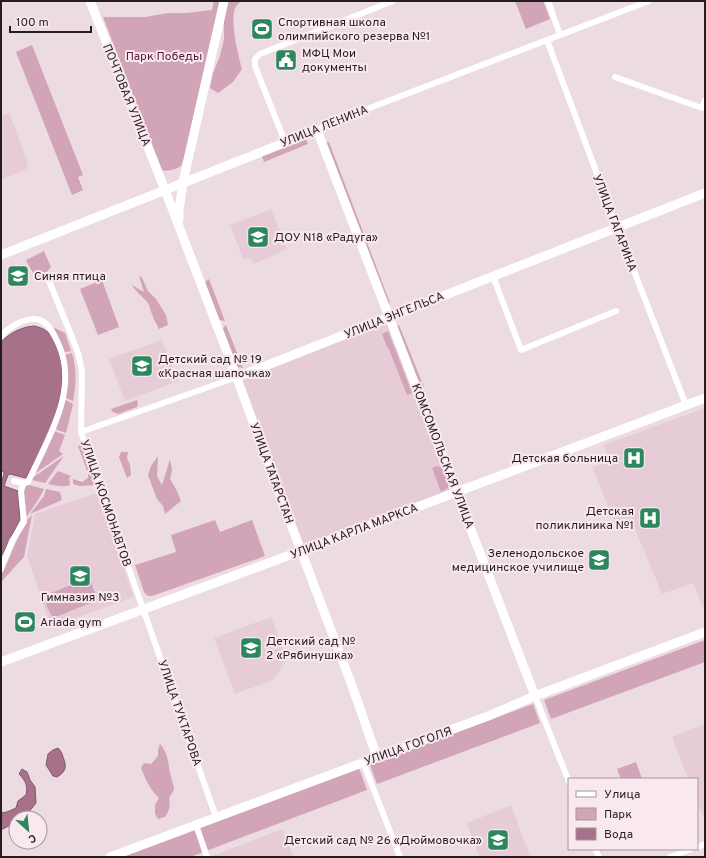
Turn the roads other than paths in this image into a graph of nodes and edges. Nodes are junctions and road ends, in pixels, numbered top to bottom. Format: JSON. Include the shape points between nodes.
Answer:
{"nodes":[{"id":1,"x":90,"y":1,"type":"edge"},
{"id":2,"x":224,"y":1,"type":"edge"},
{"id":3,"x":393,"y":1,"type":"edge"},
{"id":4,"x":548,"y":1,"type":"edge"},
{"id":5,"x":649,"y":1,"type":"edge"},
{"id":6,"x":560,"y":35,"type":"junction"},
{"id":7,"x":547,"y":40,"type":"junction"},
{"id":8,"x":615,"y":77,"type":"dead end"},
{"id":9,"x":705,"y":100,"type":"edge"},
{"id":10,"x":317,"y":130,"type":"junction"},
{"id":11,"x":285,"y":142,"type":"junction"},
{"id":12,"x":183,"y":182,"type":"junction"},
{"id":13,"x":165,"y":190,"type":"junction"},
{"id":14,"x":705,"y":193,"type":"edge"},
{"id":15,"x":178,"y":224,"type":"junction"},
{"id":16,"x":616,"y":227,"type":"junction"},
{"id":17,"x":1,"y":254,"type":"edge"},
{"id":18,"x":493,"y":276,"type":"junction"},
{"id":19,"x":49,"y":281,"type":"dead end"},
{"id":20,"x":616,"y":311,"type":"dead end"},
{"id":21,"x":388,"y":318,"type":"junction"},
{"id":22,"x":1,"y":336,"type":"edge"},
{"id":23,"x":237,"y":377,"type":"junction"},
{"id":24,"x":705,"y":398,"type":"edge"},
{"id":25,"x":686,"y":405,"type":"junction"},
{"id":26,"x":81,"y":432,"type":"junction"},
{"id":27,"x":14,"y":481,"type":"dead end"},
{"id":28,"x":23,"y":483,"type":"junction"},
{"id":29,"x":457,"y":492,"type":"junction"},
{"id":30,"x":301,"y":551,"type":"junction"},
{"id":31,"x":1,"y":569,"type":"edge"},
{"id":32,"x":144,"y":609,"type":"junction"},
{"id":33,"x":705,"y":632,"type":"edge"},
{"id":34,"x":1,"y":662,"type":"edge"},
{"id":35,"x":535,"y":696,"type":"junction"},
{"id":36,"x":377,"y":757,"type":"junction"},
{"id":37,"x":363,"y":762,"type":"junction"},
{"id":38,"x":568,"y":779,"type":"edge"},
{"id":39,"x":216,"y":817,"type":"junction"},
{"id":40,"x":196,"y":825,"type":"junction"},
{"id":41,"x":688,"y":850,"type":"edge"},
{"id":42,"x":110,"y":857,"type":"edge"},
{"id":43,"x":207,"y":857,"type":"edge"},
{"id":44,"x":400,"y":857,"type":"edge"},
{"id":45,"x":670,"y":857,"type":"edge"}],
"edges":[{"from":1,"to":13,"type":"street","name":"ПОЧТОВАЯ УЛИЦА"},
{"from":2,"to":12,"type":"street"},
{"from":3,"to":11,"type":"street","via":[[260,54],[255,59],[255,66]]},
{"from":4,"to":6,"type":"street"},
{"from":5,"to":6,"type":"street","name":"УЛИЦА ЛЕНИНА"},
{"from":6,"to":7,"type":"street","name":"УЛИЦА ЛЕНИНА"},
{"from":7,"to":10,"type":"street","name":"УЛИЦА ЛЕНИНА"},
{"from":7,"to":16,"type":"street","name":"УЛИЦА ГАГАРИНА"},
{"from":8,"to":9,"type":"street","via":[[702,108]]},
{"from":10,"to":11,"type":"street","name":"УЛИЦА ЛЕНИНА"},
{"from":10,"to":21,"type":"street","name":"КОМСОМОЛЬСКАЯ УЛИЦА"},
{"from":11,"to":12,"type":"street","name":"УЛИЦА ЛЕНИНА"},
{"from":12,"to":13,"type":"street","name":"УЛИЦА ЛЕНИНА"},
{"from":12,"to":15,"type":"street"},
{"from":13,"to":15,"type":"street","name":"УЛИЦА ТАТАРСТАН"},
{"from":13,"to":17,"type":"street","name":"УЛИЦА ЛЕНИНА"},
{"from":14,"to":16,"type":"street","name":"УЛИЦА ЭНГЕЛЬСА"},
{"from":15,"to":23,"type":"street","name":"УЛИЦА ТАТАРСТАН"},
{"from":16,"to":18,"type":"street","name":"УЛИЦА ЭНГЕЛЬСА"},
{"from":16,"to":25,"type":"street","name":"УЛИЦА ГАГАРИНА"},
{"from":18,"to":20,"type":"street","via":[[521,350]]},
{"from":18,"to":21,"type":"street","name":"УЛИЦА ЭНГЕЛЬСА"},
{"from":19,"to":26,"type":"street","name":"УЛИЦА КОСМОНАВТОВ","via":[[78,353],[82,371]]},
{"from":21,"to":23,"type":"street","name":"УЛИЦА ЭНГЕЛЬСА"},
{"from":21,"to":29,"type":"street","name":"КОМСОМОЛЬСКАЯ УЛИЦА"},
{"from":22,"to":28,"type":"street","via":[[13,326],[37,319],[54,335],[64,358],[64,394],[61,408],[28,482]]},
{"from":23,"to":26,"type":"street","name":"УЛИЦА ЭНГЕЛЬСА"},
{"from":23,"to":30,"type":"street","name":"УЛИЦА ТАТАРСТАН"},
{"from":24,"to":25,"type":"street","name":"УЛИЦА КАРЛА МАРКСА"},
{"from":25,"to":29,"type":"street","name":"УЛИЦА КАРЛА МАРКСА"},
{"from":26,"to":32,"type":"street","name":"УЛИЦА КОСМОНАВТОВ"},
{"from":27,"to":28,"type":"street"},
{"from":28,"to":31,"type":"street","via":[[21,492],[24,522],[12,541]]},
{"from":29,"to":30,"type":"street","name":"УЛИЦА КАРЛА МАРКСА"},
{"from":29,"to":35,"type":"street","name":"КОМСОМОЛЬСКАЯ УЛИЦА"},
{"from":30,"to":32,"type":"street","name":"УЛИЦА КАРЛА МАРКСА"},
{"from":30,"to":36,"type":"street","name":"УЛИЦА ТАТАРСТАН"},
{"from":32,"to":34,"type":"street","name":"УЛИЦА КАРЛА МАРКСА"},
{"from":32,"to":39,"type":"street","name":"УЛИЦА ТУКТАРОВА"},
{"from":33,"to":35,"type":"street","name":"УЛИЦА ГОГОЛЯ"},
{"from":35,"to":36,"type":"street","name":"УЛИЦА ГОГОЛЯ"},
{"from":35,"to":38,"type":"street","name":"КОМСОМОЛЬСКАЯ УЛИЦА"},
{"from":36,"to":37,"type":"street","name":"УЛИЦА ГОГОЛЯ"},
{"from":37,"to":39,"type":"street","name":"УЛИЦА ГОГОЛЯ"},
{"from":37,"to":44,"type":"street"},
{"from":39,"to":40,"type":"street","name":"УЛИЦА ГОГОЛЯ"},
{"from":40,"to":42,"type":"street","name":"УЛИЦА ГОГОЛЯ"},
{"from":40,"to":43,"type":"street"},
{"from":41,"to":45,"type":"street"}]}
